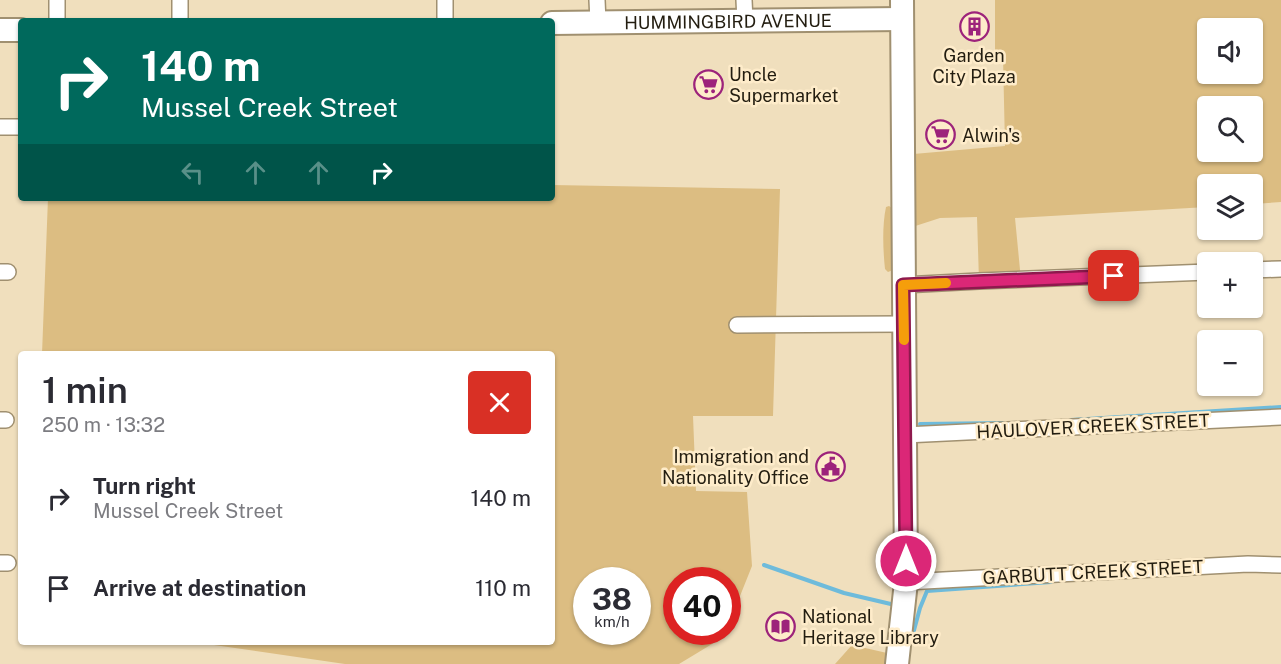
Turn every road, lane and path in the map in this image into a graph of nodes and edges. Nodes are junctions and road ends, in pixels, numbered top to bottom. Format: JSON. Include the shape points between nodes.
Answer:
{"nodes":[{"id":1,"x":57,"y":0,"type":"edge"},
{"id":2,"x":180,"y":0,"type":"edge"},
{"id":3,"x":445,"y":0,"type":"edge"},
{"id":4,"x":902,"y":9,"type":"edge"},
{"id":5,"x":745,"y":10,"type":"edge"},
{"id":6,"x":597,"y":11,"type":"edge"},
{"id":7,"x":57,"y":18,"type":"edge"},
{"id":8,"x":180,"y":18,"type":"edge"},
{"id":9,"x":445,"y":18,"type":"edge"},
{"id":10,"x":555,"y":22,"type":"edge"},
{"id":11,"x":0,"y":30,"type":"edge"},
{"id":12,"x":18,"y":30,"type":"edge"},
{"id":13,"x":0,"y":127,"type":"edge"},
{"id":14,"x":18,"y":127,"type":"edge"},
{"id":15,"x":1281,"y":269,"type":"edge"},
{"id":16,"x":1263,"y":270,"type":"edge"},
{"id":17,"x":1197,"y":272,"type":"edge"},
{"id":18,"x":903,"y":285,"type":"junction"},
{"id":19,"x":903,"y":324,"type":"junction"},
{"id":20,"x":737,"y":325,"type":"dead end"},
{"id":21,"x":1281,"y":417,"type":"edge"},
{"id":22,"x":905,"y":435,"type":"junction"},
{"id":23,"x":1281,"y":566,"type":"edge"},
{"id":24,"x":906,"y":582,"type":"junction"},
{"id":25,"x":897,"y":664,"type":"edge"}],
"edges":[{"from":1,"to":7,"type":"street"},
{"from":2,"to":8,"type":"street"},
{"from":3,"to":9,"type":"street"},
{"from":4,"to":5,"type":"street","name":"HUMMINGBIRD AVENUE"},
{"from":4,"to":18,"type":"street"},
{"from":5,"to":6,"type":"street","name":"HUMMINGBIRD AVENUE"},
{"from":6,"to":10,"type":"street","name":"HUMMINGBIRD AVENUE"},
{"from":11,"to":12,"type":"street"},
{"from":13,"to":14,"type":"street"},
{"from":15,"to":16,"type":"street"},
{"from":17,"to":18,"type":"street"},
{"from":18,"to":19,"type":"street"},
{"from":19,"to":20,"type":"street"},
{"from":19,"to":22,"type":"street"},
{"from":21,"to":22,"type":"street","name":"HAULOVER CREEK STREET"},
{"from":22,"to":24,"type":"street"},
{"from":23,"to":24,"type":"street","name":"GARBUTT CREEK STREET","via":[[1248,564]]},
{"from":24,"to":25,"type":"street"}]}
